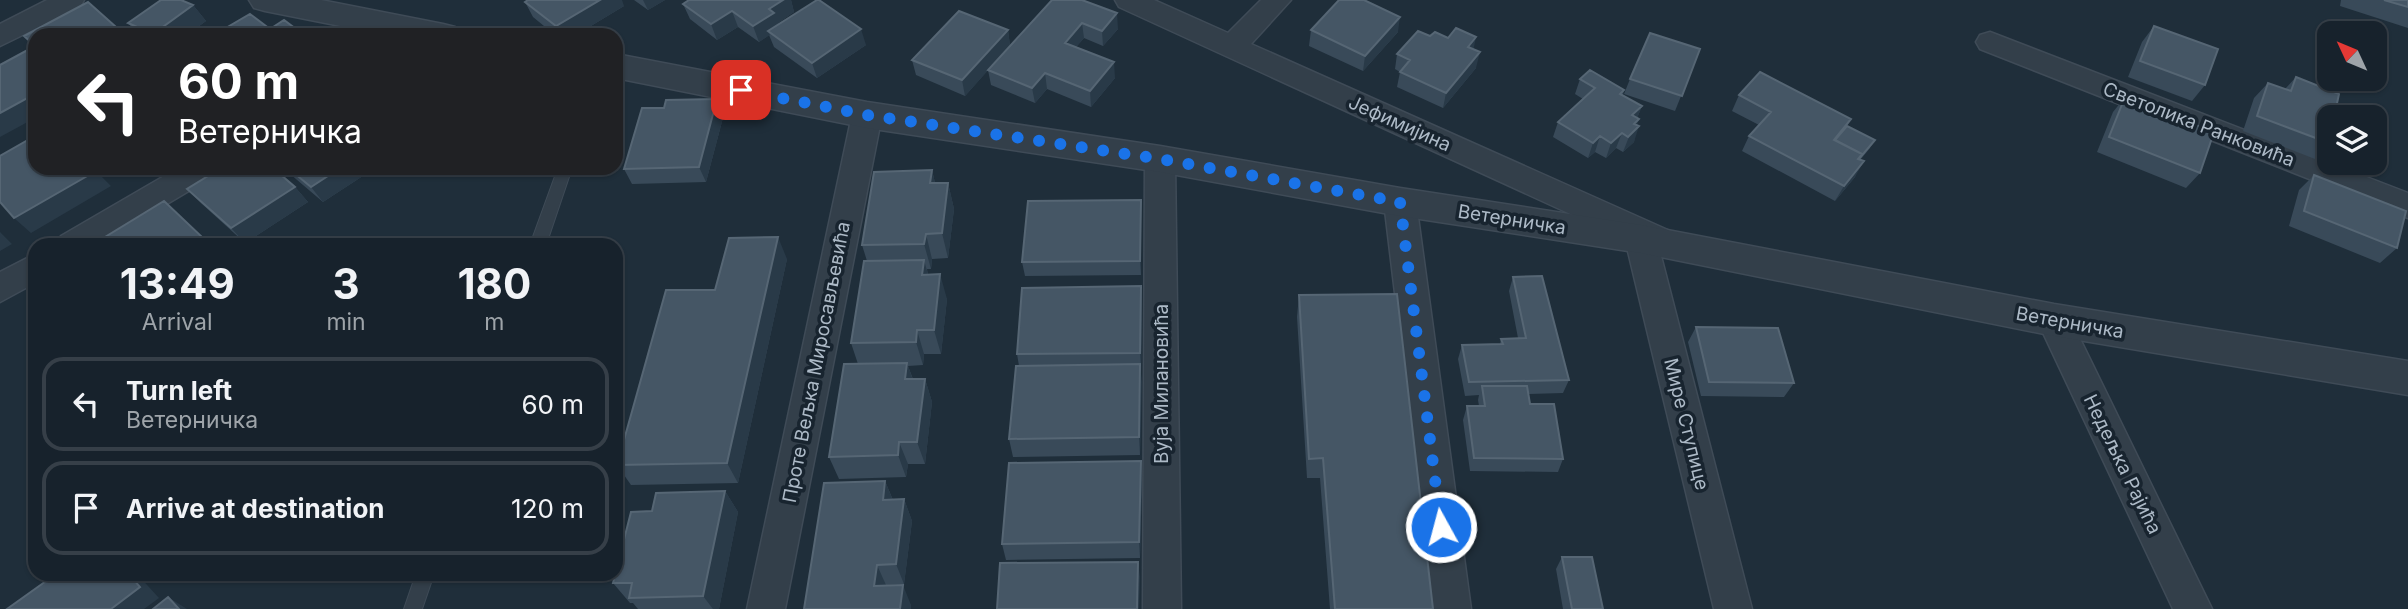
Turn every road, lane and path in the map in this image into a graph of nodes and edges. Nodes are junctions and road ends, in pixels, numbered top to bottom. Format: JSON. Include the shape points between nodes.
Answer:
{"nodes":[{"id":1,"x":69,"y":0,"type":"edge"},
{"id":2,"x":265,"y":0,"type":"edge"},
{"id":3,"x":1129,"y":0,"type":"edge"},
{"id":4,"x":1277,"y":0,"type":"edge"},
{"id":5,"x":398,"y":28,"type":"edge"},
{"id":6,"x":0,"y":36,"type":"edge"},
{"id":7,"x":1990,"y":42,"type":"dead end"},
{"id":8,"x":1231,"y":47,"type":"junction"},
{"id":9,"x":623,"y":67,"type":"edge"},
{"id":10,"x":867,"y":115,"type":"junction"},
{"id":11,"x":1160,"y":159,"type":"junction"},
{"id":12,"x":191,"y":175,"type":"edge"},
{"id":13,"x":563,"y":175,"type":"edge"},
{"id":14,"x":1400,"y":202,"type":"junction"},
{"id":15,"x":2408,"y":206,"type":"edge"},
{"id":16,"x":84,"y":238,"type":"edge"},
{"id":17,"x":540,"y":238,"type":"edge"},
{"id":18,"x":1656,"y":242,"type":"junction"},
{"id":19,"x":28,"y":271,"type":"edge"},
{"id":20,"x":0,"y":289,"type":"edge"},
{"id":21,"x":2054,"y":320,"type":"junction"},
{"id":22,"x":2408,"y":378,"type":"edge"},
{"id":23,"x":423,"y":581,"type":"edge"},
{"id":24,"x":413,"y":609,"type":"edge"},
{"id":25,"x":766,"y":609,"type":"edge"},
{"id":26,"x":1161,"y":609,"type":"edge"},
{"id":27,"x":1452,"y":609,"type":"edge"},
{"id":28,"x":1733,"y":609,"type":"edge"},
{"id":29,"x":2193,"y":609,"type":"edge"}],
"edges":[{"from":1,"to":6,"type":"street"},
{"from":2,"to":5,"type":"street"},
{"from":3,"to":8,"type":"street","name":"Јефимијина"},
{"from":4,"to":8,"type":"street"},
{"from":7,"to":15,"type":"street","name":"Светолика Ранковића"},
{"from":8,"to":18,"type":"street","name":"Јефимијина"},
{"from":9,"to":10,"type":"street","name":"Ветерничка"},
{"from":10,"to":11,"type":"street","name":"Ветерничка"},
{"from":10,"to":25,"type":"street","name":"Проте Вељка Миросављевића"},
{"from":11,"to":14,"type":"street","name":"Ветерничка"},
{"from":11,"to":26,"type":"street","name":"Вуја Милановића"},
{"from":12,"to":16,"type":"street"},
{"from":13,"to":17,"type":"lane"},
{"from":14,"to":18,"type":"street","name":"Ветерничка"},
{"from":14,"to":27,"type":"street"},
{"from":18,"to":21,"type":"street","name":"Ветерничка"},
{"from":18,"to":28,"type":"street","name":"Мире Ступице"},
{"from":19,"to":20,"type":"street"},
{"from":21,"to":22,"type":"street","name":"Ветерничка"},
{"from":21,"to":29,"type":"street","name":"Недељка Рајића"},
{"from":23,"to":24,"type":"lane"}]}
